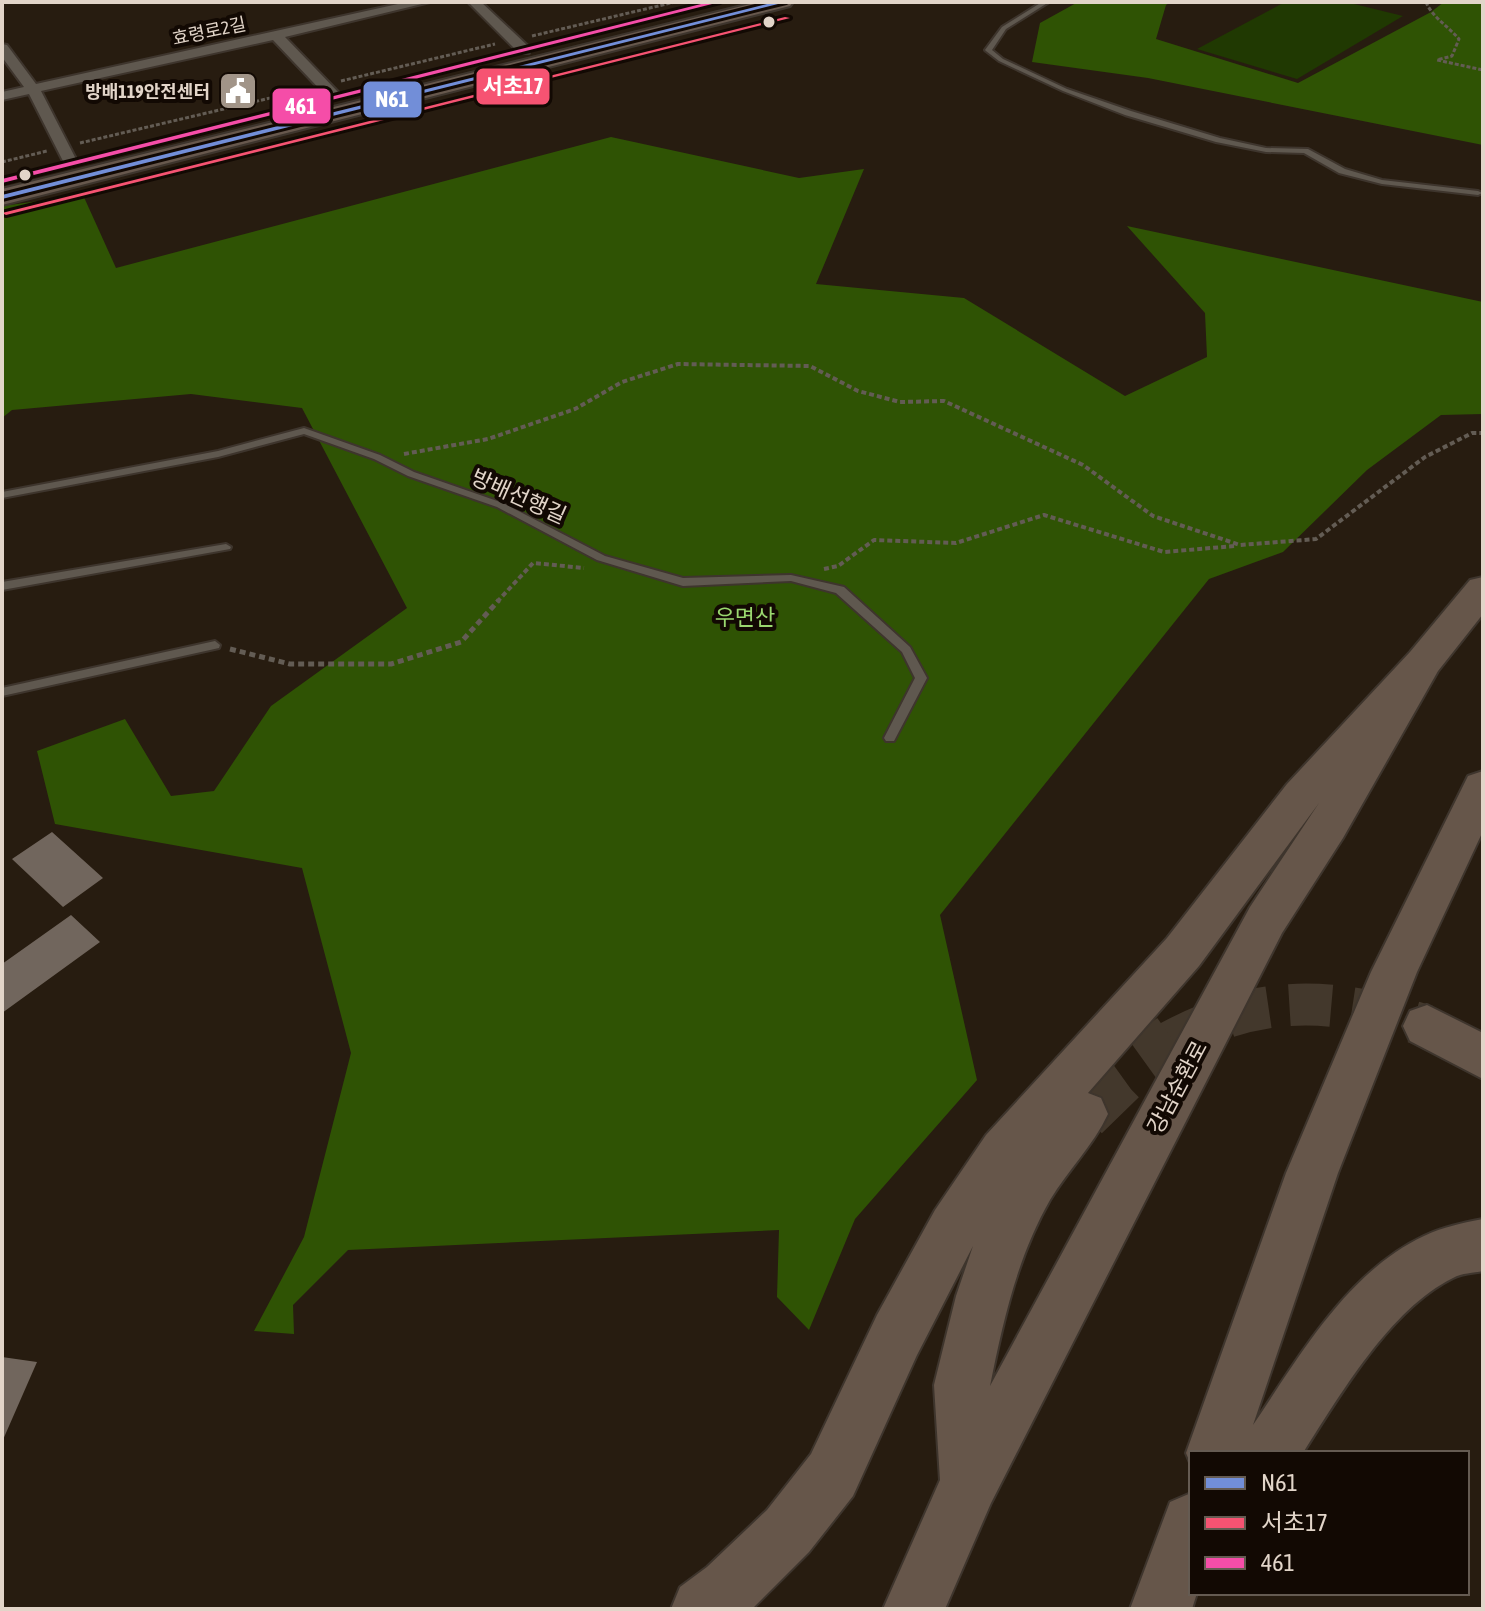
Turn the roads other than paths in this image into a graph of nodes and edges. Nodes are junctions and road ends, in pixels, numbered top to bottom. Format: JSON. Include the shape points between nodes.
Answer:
{"nodes":[{"id":1,"x":424,"y":2,"type":"edge"},
{"id":2,"x":474,"y":2,"type":"edge"},
{"id":3,"x":721,"y":2,"type":"edge"},
{"id":4,"x":783,"y":2,"type":"edge"},
{"id":5,"x":1046,"y":2,"type":"edge"},
{"id":6,"x":276,"y":35,"type":"junction"},
{"id":7,"x":2,"y":48,"type":"edge"},
{"id":8,"x":524,"y":50,"type":"junction"},
{"id":9,"x":33,"y":89,"type":"junction"},
{"id":10,"x":2,"y":96,"type":"edge"},
{"id":11,"x":334,"y":96,"type":"junction"},
{"id":12,"x":71,"y":163,"type":"junction"},
{"id":13,"x":2,"y":180,"type":"edge"},
{"id":14,"x":1478,"y":193,"type":"dead end"},
{"id":15,"x":2,"y":197,"type":"edge"},
{"id":16,"x":2,"y":495,"type":"edge"},
{"id":17,"x":226,"y":547,"type":"dead end"},
{"id":18,"x":2,"y":586,"type":"edge"},
{"id":19,"x":1483,"y":589,"type":"edge"},
{"id":20,"x":215,"y":645,"type":"dead end"},
{"id":21,"x":1424,"y":662,"type":"junction"},
{"id":22,"x":2,"y":692,"type":"edge"},
{"id":23,"x":890,"y":738,"type":"dead end"},
{"id":24,"x":1483,"y":787,"type":"edge"},
{"id":25,"x":1427,"y":1026,"type":"tunnel mouth"},
{"id":26,"x":1483,"y":1057,"type":"edge"},
{"id":27,"x":1083,"y":1114,"type":"tunnel mouth"},
{"id":28,"x":1483,"y":1245,"type":"edge"},
{"id":29,"x":1216,"y":1451,"type":"edge"},
{"id":30,"x":1270,"y":1451,"type":"edge"},
{"id":31,"x":970,"y":1482,"type":"junction"},
{"id":32,"x":702,"y":1609,"type":"edge"},
{"id":33,"x":914,"y":1609,"type":"edge"}],
"edges":[{"from":1,"to":6,"type":"street","name":"효령로2길"},
{"from":2,"to":8,"type":"street"},
{"from":3,"to":8,"type":"main road"},
{"from":4,"to":15,"type":"main road"},
{"from":5,"to":14,"type":"lane","via":[[1004,28],[988,50],[1065,90],[1204,136],[1248,147],[1305,151],[1342,171],[1382,182]]},
{"from":6,"to":9,"type":"street","name":"효령로2길"},
{"from":6,"to":11,"type":"street"},
{"from":7,"to":9,"type":"street"},
{"from":8,"to":11,"type":"main road"},
{"from":9,"to":10,"type":"street","name":"효령로2길"},
{"from":9,"to":12,"type":"street"},
{"from":11,"to":12,"type":"main road"},
{"from":12,"to":13,"type":"main road"},
{"from":16,"to":23,"type":"lane","name":"방배선행길","via":[[218,454],[304,431],[500,505],[601,558],[683,582],[791,578],[840,590],[906,650],[921,678]]},
{"from":17,"to":18,"type":"lane"},
{"from":19,"to":21,"type":"highway","name":"강남순환로"},
{"from":20,"to":22,"type":"lane"},
{"from":21,"to":31,"type":"highway","name":"강남순환로","via":[[1266,920]]},
{"from":21,"to":32,"type":"highway","via":[[1302,795],[1183,952],[1004,1152],[954,1228],[897,1335],[832,1475],[788,1531]]},
{"from":24,"to":29,"type":"highway","via":[[1394,972],[1312,1173]]},
{"from":25,"to":26,"type":"highway"},
{"from":27,"to":31,"type":"highway","via":[[1034,1180],[1002,1237],[983,1296],[962,1385]]},
{"from":28,"to":30,"type":"highway","via":[[1443,1254],[1399,1282],[1320,1375]]},
{"from":31,"to":33,"type":"highway","name":"강남순환로"}]}
